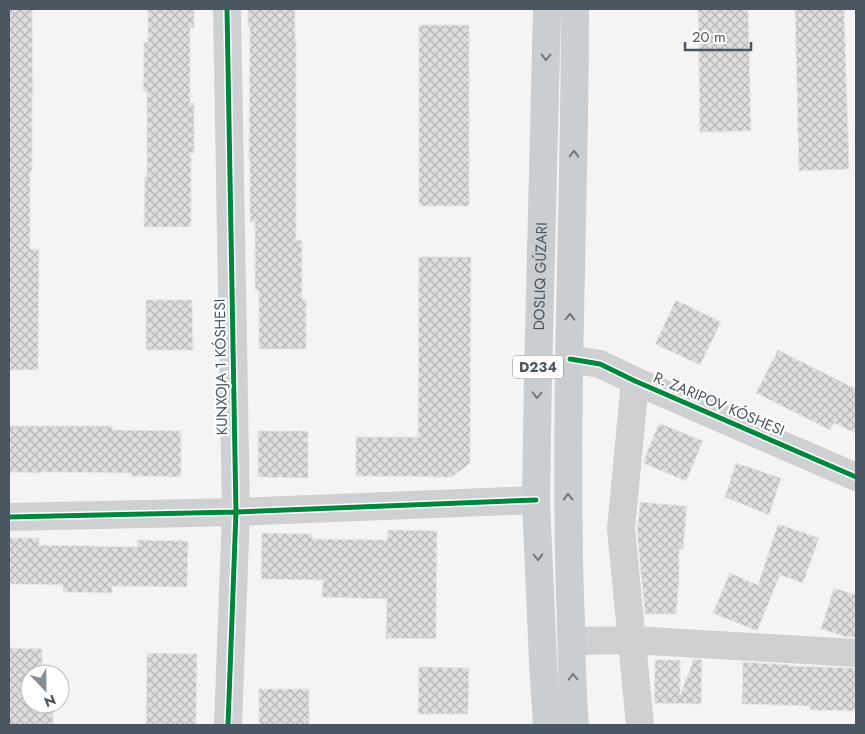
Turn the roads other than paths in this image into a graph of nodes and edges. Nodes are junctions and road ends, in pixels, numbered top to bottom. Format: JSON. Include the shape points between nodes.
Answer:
{"nodes":[{"id":1,"x":227,"y":9,"type":"edge"},
{"id":2,"x":547,"y":9,"type":"edge"},
{"id":3,"x":575,"y":9,"type":"edge"},
{"id":4,"x":570,"y":359,"type":"junction"},
{"id":5,"x":635,"y":381,"type":"junction"},
{"id":6,"x":856,"y":477,"type":"edge"},
{"id":7,"x":536,"y":500,"type":"junction"},
{"id":8,"x":236,"y":512,"type":"junction"},
{"id":9,"x":9,"y":517,"type":"edge"},
{"id":10,"x":632,"y":640,"type":"junction"},
{"id":11,"x":572,"y":642,"type":"junction"},
{"id":12,"x":856,"y":653,"type":"edge"},
{"id":13,"x":228,"y":725,"type":"edge"},
{"id":14,"x":547,"y":725,"type":"edge"},
{"id":15,"x":575,"y":725,"type":"edge"},
{"id":16,"x":640,"y":725,"type":"edge"}],
"edges":[{"from":1,"to":8,"type":"street","name":"KUNXOJA 1 KÓSHESI"},
{"from":2,"to":7,"type":"main road","number":"D234","one_way":true},
{"from":4,"to":3,"type":"main road","number":"D234","one_way":true},
{"from":4,"to":5,"type":"street","name":"R. ZARIPOV KÓSHESI","via":[[600,364]]},
{"from":11,"to":4,"type":"main road","number":"D234","one_way":true,"via":[[568,470]]},
{"from":5,"to":6,"type":"street","name":"R. ZARIPOV KÓSHESI"},
{"from":5,"to":10,"type":"street","via":[[621,529]]},
{"from":7,"to":8,"type":"street"},
{"from":7,"to":14,"type":"main road","number":"D234","one_way":true},
{"from":8,"to":9,"type":"street"},
{"from":8,"to":13,"type":"street","name":"KUNXOJA 1 KÓSHESI"},
{"from":10,"to":11,"type":"street"},
{"from":10,"to":12,"type":"street"},
{"from":10,"to":16,"type":"street"},
{"from":15,"to":11,"type":"main road","number":"D234","one_way":true}]}
